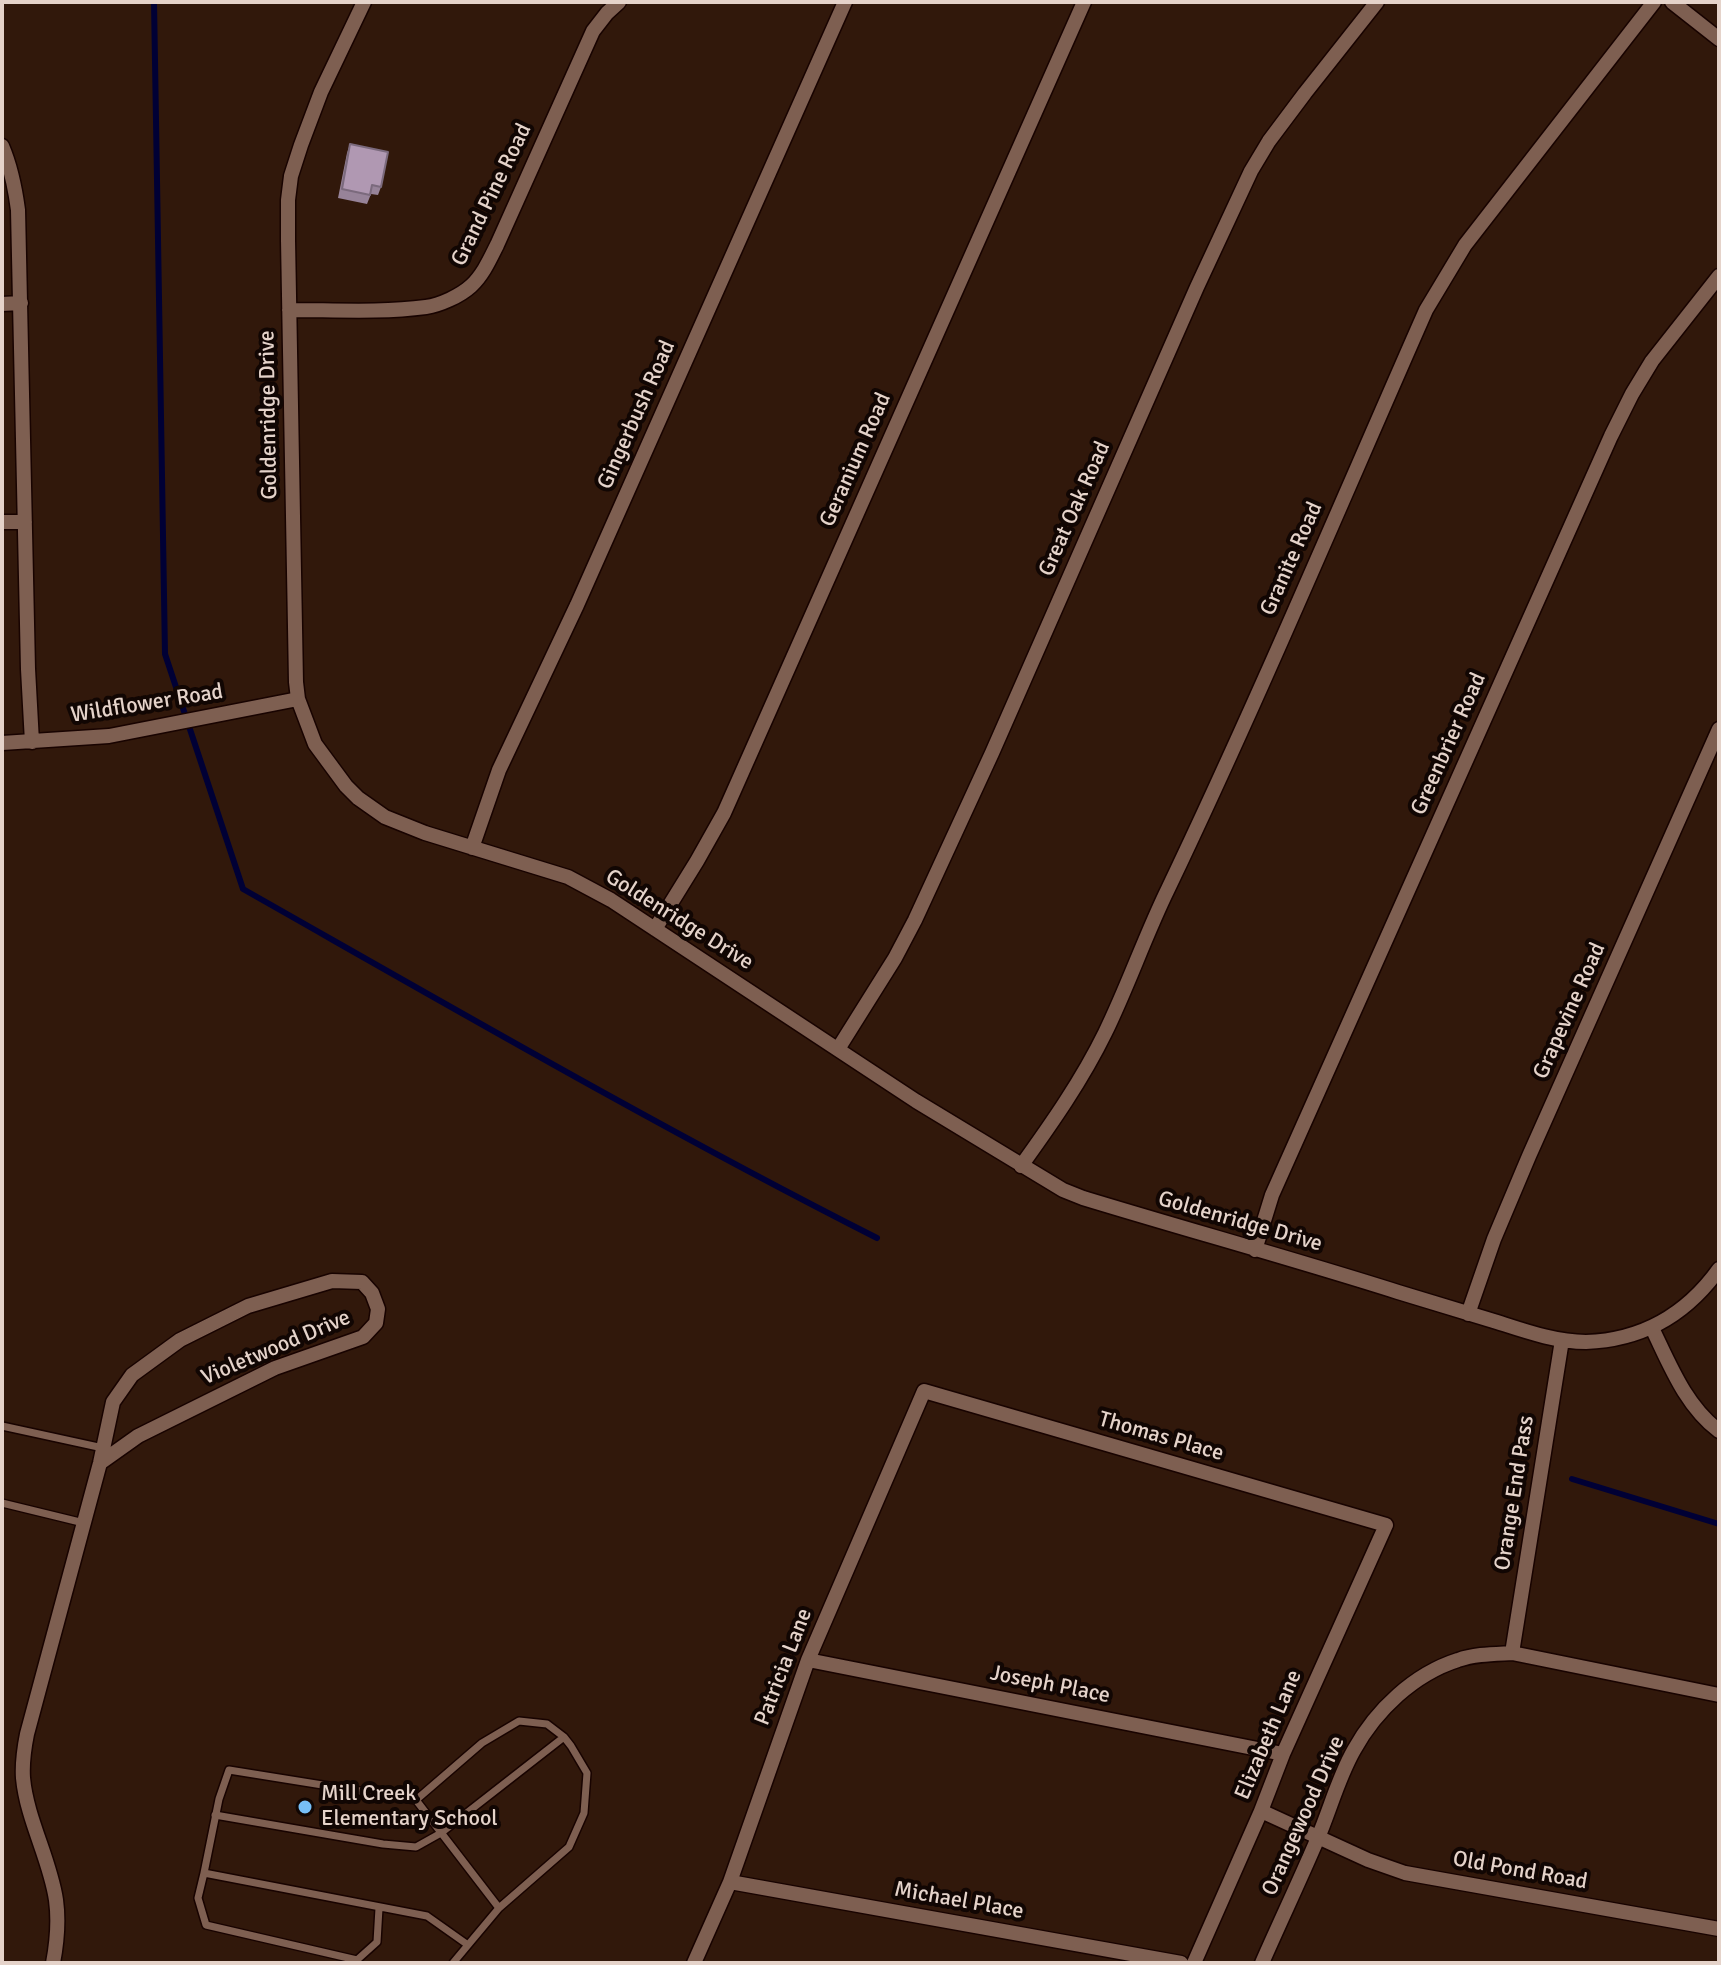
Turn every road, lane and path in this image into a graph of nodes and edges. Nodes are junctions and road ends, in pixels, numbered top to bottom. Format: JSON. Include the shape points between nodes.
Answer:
{"nodes":[{"id":1,"x":364,"y":2,"type":"edge"},
{"id":2,"x":619,"y":2,"type":"edge"},
{"id":3,"x":845,"y":2,"type":"edge"},
{"id":4,"x":1084,"y":2,"type":"edge"},
{"id":5,"x":1377,"y":2,"type":"edge"},
{"id":6,"x":1654,"y":2,"type":"edge"},
{"id":7,"x":1672,"y":2,"type":"edge"},
{"id":8,"x":1719,"y":39,"type":"edge"},
{"id":9,"x":2,"y":146,"type":"edge"},
{"id":10,"x":1719,"y":276,"type":"edge"},
{"id":11,"x":21,"y":303,"type":"junction"},
{"id":12,"x":2,"y":304,"type":"edge"},
{"id":13,"x":289,"y":310,"type":"junction"},
{"id":14,"x":2,"y":522,"type":"edge"},
{"id":15,"x":25,"y":522,"type":"junction"},
{"id":16,"x":298,"y":699,"type":"junction"},
{"id":17,"x":1719,"y":729,"type":"edge"},
{"id":18,"x":32,"y":742,"type":"junction"},
{"id":19,"x":2,"y":743,"type":"edge"},
{"id":20,"x":472,"y":848,"type":"junction"},
{"id":21,"x":655,"y":929,"type":"junction"},
{"id":22,"x":838,"y":1049,"type":"junction"},
{"id":23,"x":1021,"y":1166,"type":"junction"},
{"id":24,"x":1255,"y":1250,"type":"junction"},
{"id":25,"x":1719,"y":1269,"type":"edge"},
{"id":26,"x":1468,"y":1314,"type":"junction"},
{"id":27,"x":1652,"y":1328,"type":"junction"},
{"id":28,"x":1562,"y":1340,"type":"junction"},
{"id":29,"x":924,"y":1391,"type":"joint"},
{"id":30,"x":2,"y":1426,"type":"edge"},
{"id":31,"x":1719,"y":1431,"type":"edge"},
{"id":32,"x":103,"y":1448,"type":"junction"},
{"id":33,"x":100,"y":1463,"type":"junction"},
{"id":34,"x":2,"y":1503,"type":"edge"},
{"id":35,"x":84,"y":1523,"type":"junction"},
{"id":36,"x":1386,"y":1525,"type":"joint"},
{"id":37,"x":1512,"y":1653,"type":"junction"},
{"id":38,"x":808,"y":1660,"type":"junction"},
{"id":39,"x":1719,"y":1695,"type":"edge"},
{"id":40,"x":564,"y":1737,"type":"junction"},
{"id":41,"x":1283,"y":1754,"type":"junction"},
{"id":42,"x":416,"y":1800,"type":"junction"},
{"id":43,"x":1261,"y":1811,"type":"junction"},
{"id":44,"x":215,"y":1815,"type":"junction"},
{"id":45,"x":441,"y":1833,"type":"junction"},
{"id":46,"x":1318,"y":1838,"type":"junction"},
{"id":47,"x":204,"y":1873,"type":"junction"},
{"id":48,"x":730,"y":1882,"type":"junction"},
{"id":49,"x":379,"y":1908,"type":"junction"},
{"id":50,"x":499,"y":1908,"type":"junction"},
{"id":51,"x":1719,"y":1929,"type":"edge"},
{"id":52,"x":468,"y":1945,"type":"junction"},
{"id":53,"x":53,"y":1963,"type":"edge"},
{"id":54,"x":453,"y":1963,"type":"edge"},
{"id":55,"x":694,"y":1963,"type":"edge"},
{"id":56,"x":1181,"y":1963,"type":"edge"},
{"id":57,"x":1194,"y":1963,"type":"edge"},
{"id":58,"x":1262,"y":1963,"type":"edge"}],
"edges":[{"from":1,"to":13,"type":"street","name":"Goldenridge Drive","via":[[321,92],[291,176]]},
{"from":2,"to":13,"type":"street","name":"Grand Pine Road","via":[[593,31],[497,245],[472,285],[428,306]]},
{"from":3,"to":20,"type":"street","name":"Gingerbush Road","via":[[499,770]]},
{"from":4,"to":21,"type":"street","name":"Geranium Road","via":[[724,813]]},
{"from":5,"to":22,"type":"street","name":"Great Oak Road","via":[[1251,171],[915,920]]},
{"from":6,"to":23,"type":"street","name":"Granite Road","via":[[1465,245],[1426,310],[1105,1032]]},
{"from":7,"to":8,"type":"street"},
{"from":9,"to":11,"type":"street","via":[[18,210]]},
{"from":10,"to":24,"type":"street","name":"Greenbrier Road","via":[[1652,361],[1611,436],[1272,1195]]},
{"from":11,"to":12,"type":"street"},
{"from":11,"to":15,"type":"street"},
{"from":13,"to":16,"type":"street","name":"Goldenridge Drive"},
{"from":14,"to":15,"type":"street"},
{"from":15,"to":18,"type":"street"},
{"from":16,"to":18,"type":"street","name":"Wildflower Road","via":[[122,734]]},
{"from":16,"to":20,"type":"street","name":"Goldenridge Drive","via":[[315,744],[358,798],[385,817]]},
{"from":17,"to":26,"type":"street","name":"Grapevine Road","via":[[1529,1156]]},
{"from":18,"to":19,"type":"street","name":"Wildflower Road"},
{"from":20,"to":21,"type":"street","name":"Goldenridge Drive","via":[[568,877]]},
{"from":21,"to":22,"type":"street","name":"Goldenridge Drive"},
{"from":22,"to":23,"type":"street","name":"Goldenridge Drive"},
{"from":23,"to":24,"type":"street","name":"Goldenridge Drive","via":[[1083,1198]]},
{"from":24,"to":26,"type":"street","name":"Goldenridge Drive"},
{"from":25,"to":27,"type":"street","name":"Goldenridge Drive","via":[[1700,1294]]},
{"from":26,"to":28,"type":"street","name":"Goldenridge Drive"},
{"from":27,"to":28,"type":"street","name":"Goldenridge Drive","via":[[1619,1338]]},
{"from":27,"to":31,"type":"street","via":[[1682,1391]]},
{"from":28,"to":37,"type":"street","name":"Orange End Pass"},
{"from":29,"to":36,"type":"street","name":"Thomas Place"},
{"from":29,"to":38,"type":"street","name":"Patricia Lane"},
{"from":30,"to":32,"type":"lane"},
{"from":32,"to":33,"type":"street","name":"Violetwood Drive"},
{"from":32,"to":33,"type":"street","name":"Violetwood Drive","via":[[113,1402],[132,1375],[180,1340],[248,1306],[332,1281],[362,1282],[372,1293],[376,1323],[363,1337],[261,1375],[138,1436]]},
{"from":33,"to":35,"type":"street","name":"Violetwood Drive"},
{"from":34,"to":35,"type":"lane"},
{"from":35,"to":53,"type":"street","name":"Violetwood Drive","via":[[23,1758],[27,1802],[56,1899]]},
{"from":36,"to":41,"type":"street","name":"Elizabeth Lane"},
{"from":37,"to":39,"type":"street","name":"Orangewood Drive"},
{"from":37,"to":46,"type":"street","name":"Orangewood Drive","via":[[1460,1659],[1405,1689],[1354,1749]]},
{"from":38,"to":41,"type":"street","name":"Joseph Place"},
{"from":38,"to":48,"type":"street","name":"Patricia Lane"},
{"from":40,"to":42,"type":"lane","via":[[547,1724],[519,1721],[482,1743]]},
{"from":40,"to":45,"type":"lane"},
{"from":40,"to":50,"type":"lane","via":[[587,1773],[584,1813],[569,1847]]},
{"from":41,"to":43,"type":"street","name":"Elizabeth Lane"},
{"from":42,"to":44,"type":"lane","via":[[229,1770]]},
{"from":42,"to":45,"type":"lane"},
{"from":43,"to":46,"type":"street","name":"Old Pond Road"},
{"from":43,"to":57,"type":"street","name":"Elizabeth Lane"},
{"from":44,"to":45,"type":"lane","via":[[416,1847]]},
{"from":44,"to":47,"type":"lane"},
{"from":45,"to":50,"type":"lane"},
{"from":46,"to":51,"type":"street","name":"Old Pond Road","via":[[1405,1873]]},
{"from":46,"to":58,"type":"street","name":"Orangewood Drive"},
{"from":47,"to":49,"type":"lane"},
{"from":47,"to":49,"type":"lane","via":[[198,1898],[206,1925],[357,1960],[377,1942]]},
{"from":48,"to":55,"type":"street","name":"Patricia Lane"},
{"from":48,"to":56,"type":"street","name":"Michael Place"},
{"from":49,"to":52,"type":"lane","via":[[427,1916]]},
{"from":50,"to":52,"type":"lane"},
{"from":52,"to":54,"type":"lane"}]}
